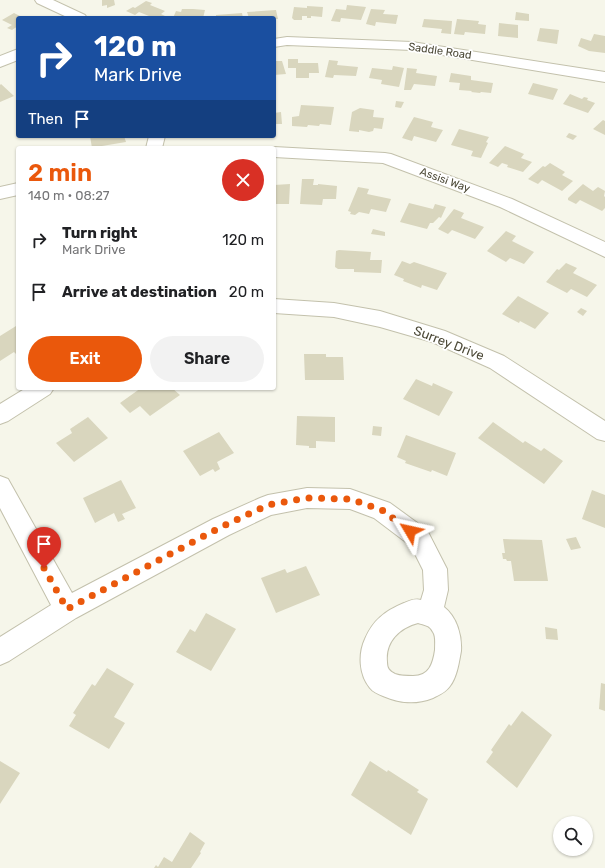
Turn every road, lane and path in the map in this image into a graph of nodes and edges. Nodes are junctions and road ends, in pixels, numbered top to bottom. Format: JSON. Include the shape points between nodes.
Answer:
{"nodes":[{"id":1,"x":42,"y":0,"type":"edge"},
{"id":2,"x":76,"y":16,"type":"edge"},
{"id":3,"x":276,"y":43,"type":"edge"},
{"id":4,"x":16,"y":55,"type":"edge"},
{"id":5,"x":0,"y":62,"type":"edge"},
{"id":6,"x":605,"y":77,"type":"edge"},
{"id":7,"x":276,"y":152,"type":"edge"},
{"id":8,"x":16,"y":189,"type":"edge"},
{"id":9,"x":0,"y":193,"type":"edge"},
{"id":10,"x":605,"y":250,"type":"edge"},
{"id":11,"x":276,"y":306,"type":"edge"},
{"id":12,"x":40,"y":390,"type":"edge"},
{"id":13,"x":0,"y":415,"type":"edge"},
{"id":14,"x":605,"y":432,"type":"edge"},
{"id":15,"x":0,"y":486,"type":"edge"},
{"id":16,"x":67,"y":609,"type":"junction"},
{"id":17,"x":430,"y":614,"type":"dead end"},
{"id":18,"x":0,"y":652,"type":"edge"}],
"edges":[{"from":1,"to":2,"type":"street"},
{"from":3,"to":6,"type":"street","name":"Saddle Road","via":[[412,46]]},
{"from":4,"to":5,"type":"street"},
{"from":7,"to":10,"type":"street","name":"Assisi Way","via":[[384,158],[506,203]]},
{"from":8,"to":9,"type":"street"},
{"from":11,"to":14,"type":"street","name":"Surrey Drive","via":[[334,310],[380,319],[438,336],[497,362]]},
{"from":12,"to":13,"type":"street"},
{"from":15,"to":16,"type":"street"},
{"from":16,"to":17,"type":"street","via":[[221,527],[268,505],[307,498],[350,499],[382,510],[419,538],[435,569],[436,590]]},
{"from":16,"to":18,"type":"street"}]}
